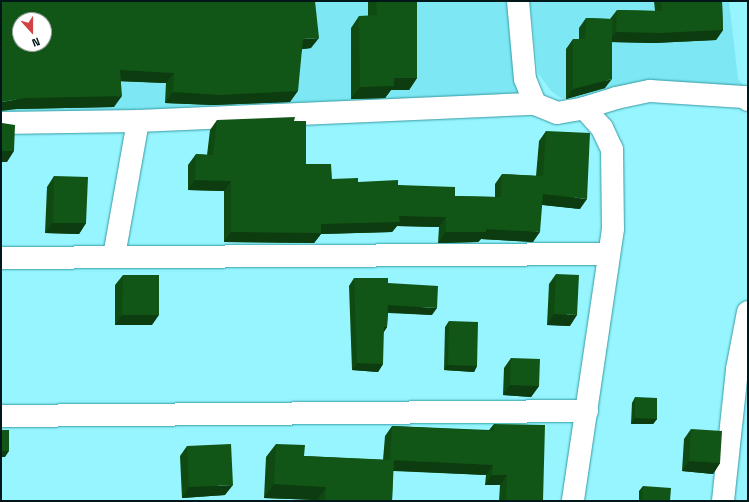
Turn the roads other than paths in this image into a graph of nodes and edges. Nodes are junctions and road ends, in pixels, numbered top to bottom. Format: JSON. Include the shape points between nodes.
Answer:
{"nodes":[{"id":1,"x":518,"y":1,"type":"edge"},
{"id":2,"x":748,"y":100,"type":"edge"},
{"id":3,"x":535,"y":104,"type":"junction"},
{"id":4,"x":584,"y":108,"type":"junction"},
{"id":5,"x":138,"y":121,"type":"junction"},
{"id":6,"x":1,"y":122,"type":"edge"},
{"id":7,"x":609,"y":254,"type":"junction"},
{"id":8,"x":114,"y":256,"type":"junction"},
{"id":9,"x":1,"y":258,"type":"edge"},
{"id":10,"x":748,"y":312,"type":"edge"},
{"id":11,"x":588,"y":411,"type":"junction"},
{"id":12,"x":1,"y":416,"type":"edge"},
{"id":13,"x":574,"y":501,"type":"edge"},
{"id":14,"x":723,"y":501,"type":"edge"}],
"edges":[{"from":1,"to":3,"type":"street","via":[[524,79]]},
{"from":2,"to":4,"type":"street","via":[[650,91]]},
{"from":3,"to":4,"type":"street","via":[[557,113]]},
{"from":3,"to":5,"type":"street"},
{"from":4,"to":7,"type":"street","via":[[602,128],[612,149],[613,230]]},
{"from":5,"to":6,"type":"street"},
{"from":5,"to":8,"type":"street"},
{"from":7,"to":8,"type":"street"},
{"from":7,"to":11,"type":"street"},
{"from":8,"to":9,"type":"street"},
{"from":10,"to":14,"type":"street","via":[[737,368]]},
{"from":11,"to":12,"type":"street"},
{"from":11,"to":13,"type":"street"}]}
